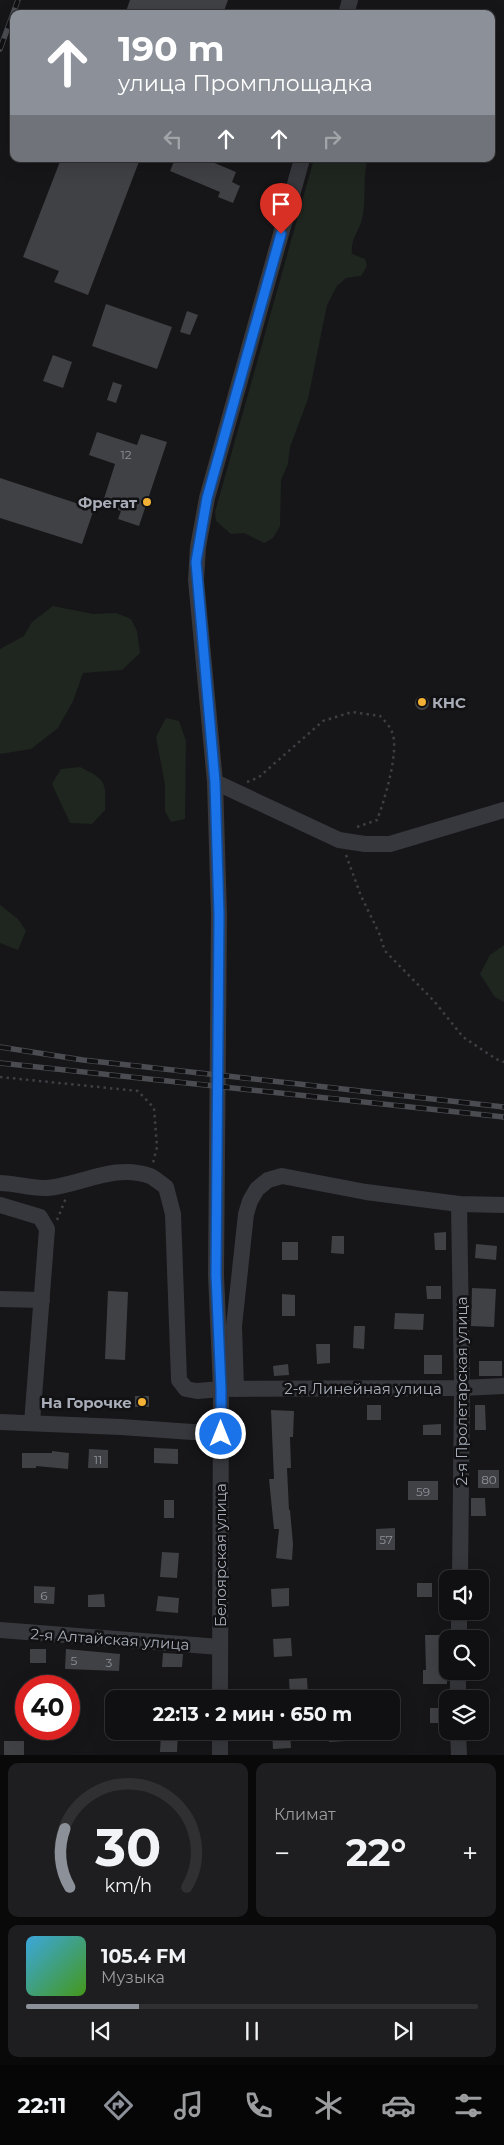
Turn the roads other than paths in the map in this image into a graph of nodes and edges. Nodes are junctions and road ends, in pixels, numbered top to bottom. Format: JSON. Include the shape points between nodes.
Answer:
{"nodes":[{"id":1,"x":301,"y":162,"type":"edge"},
{"id":2,"x":215,"y":782,"type":"junction"},
{"id":3,"x":504,"y":810,"type":"edge"},
{"id":4,"x":0,"y":1184,"type":"edge"},
{"id":5,"x":459,"y":1204,"type":"junction"},
{"id":6,"x":0,"y":1205,"type":"edge"},
{"id":7,"x":504,"y":1205,"type":"edge"},
{"id":8,"x":0,"y":1298,"type":"edge"},
{"id":9,"x":42,"y":1300,"type":"junction"},
{"id":10,"x":504,"y":1386,"type":"edge"},
{"id":11,"x":462,"y":1388,"type":"junction"},
{"id":12,"x":229,"y":1389,"type":"junction"},
{"id":13,"x":0,"y":1422,"type":"edge"},
{"id":14,"x":32,"y":1423,"type":"junction"},
{"id":15,"x":221,"y":1434,"type":"junction"},
{"id":16,"x":460,"y":1570,"type":"edge"},
{"id":17,"x":0,"y":1630,"type":"edge"},
{"id":18,"x":220,"y":1647,"type":"junction"},
{"id":19,"x":220,"y":1690,"type":"edge"},
{"id":20,"x":220,"y":1740,"type":"edge"},
{"id":21,"x":458,"y":1740,"type":"edge"},
{"id":22,"x":220,"y":1755,"type":"edge"},
{"id":23,"x":459,"y":1755,"type":"edge"}],
"edges":[{"from":1,"to":2,"type":"street","name":"Белоярская улица","via":[[207,498],[198,547],[196,580]]},
{"from":2,"to":3,"type":"street","via":[[339,840],[365,844],[390,844]]},
{"from":2,"to":12,"type":"street","name":"Белоярская улица","via":[[219,915],[216,1275]]},
{"from":4,"to":12,"type":"street","name":"2-я Линейная улица","via":[[45,1188],[80,1182],[108,1172],[150,1176],[166,1187],[173,1214],[179,1380],[186,1389],[197,1391]]},
{"from":5,"to":7,"type":"street"},
{"from":5,"to":11,"type":"street","name":"2-я Пролетарская улица"},
{"from":5,"to":12,"type":"street","via":[[366,1192],[282,1176],[268,1180],[257,1190],[246,1214]]},
{"from":6,"to":9,"type":"street","via":[[40,1217],[47,1229]]},
{"from":8,"to":9,"type":"street"},
{"from":9,"to":14,"type":"street"},
{"from":10,"to":11,"type":"street","name":"2-я Линейная улица"},
{"from":11,"to":12,"type":"street","name":"2-я Линейная улица"},
{"from":11,"to":16,"type":"street","name":"2-я Пролетарская улица"},
{"from":12,"to":15,"type":"street","name":"Белоярская улица"},
{"from":13,"to":14,"type":"street"},
{"from":14,"to":15,"type":"street"},
{"from":15,"to":18,"type":"street","name":"Белоярская улица"},
{"from":17,"to":18,"type":"street","name":"2-я Алтайская улица"},
{"from":18,"to":19,"type":"street","name":"Белоярская улица"},
{"from":20,"to":22,"type":"street"},
{"from":21,"to":23,"type":"street"}]}
